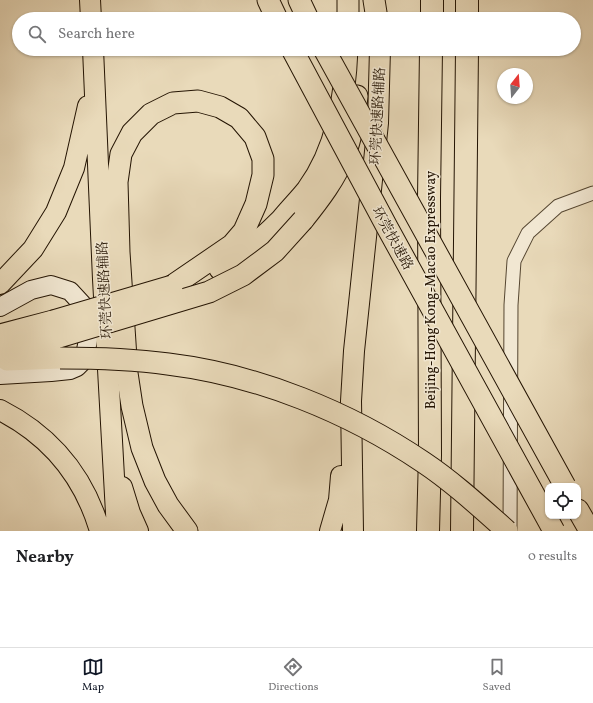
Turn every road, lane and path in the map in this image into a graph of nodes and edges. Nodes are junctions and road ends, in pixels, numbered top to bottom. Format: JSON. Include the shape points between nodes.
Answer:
{"nodes":[{"id":1,"x":90,"y":0,"type":"edge"},
{"id":2,"x":268,"y":0,"type":"edge"},
{"id":3,"x":299,"y":0,"type":"edge"},
{"id":4,"x":348,"y":0,"type":"edge"},
{"id":5,"x":361,"y":0,"type":"edge"},
{"id":6,"x":374,"y":0,"type":"edge"},
{"id":7,"x":382,"y":0,"type":"edge"},
{"id":8,"x":432,"y":0,"type":"edge"},
{"id":9,"x":467,"y":0,"type":"edge"},
{"id":10,"x":91,"y":12,"type":"edge"},
{"id":11,"x":274,"y":12,"type":"edge"},
{"id":12,"x":305,"y":12,"type":"edge"},
{"id":13,"x":348,"y":12,"type":"edge"},
{"id":14,"x":361,"y":12,"type":"edge"},
{"id":15,"x":376,"y":12,"type":"edge"},
{"id":16,"x":381,"y":12,"type":"edge"},
{"id":17,"x":432,"y":12,"type":"edge"},
{"id":18,"x":467,"y":12,"type":"edge"},
{"id":19,"x":93,"y":56,"type":"edge"},
{"id":20,"x":93,"y":56,"type":"edge"},
{"id":21,"x":296,"y":56,"type":"edge"},
{"id":22,"x":328,"y":56,"type":"edge"},
{"id":23,"x":347,"y":56,"type":"edge"},
{"id":24,"x":360,"y":56,"type":"edge"},
{"id":25,"x":380,"y":56,"type":"edge"},
{"id":26,"x":431,"y":56,"type":"edge"},
{"id":27,"x":467,"y":56,"type":"edge"},
{"id":28,"x":593,"y":193,"type":"edge"},
{"id":29,"x":296,"y":216,"type":"junction"},
{"id":30,"x":0,"y":284,"type":"edge"},
{"id":31,"x":172,"y":286,"type":"junction"},
{"id":32,"x":0,"y":307,"type":"edge"},
{"id":33,"x":56,"y":329,"type":"junction"},
{"id":34,"x":0,"y":335,"type":"edge"},
{"id":35,"x":0,"y":353,"type":"edge"},
{"id":36,"x":0,"y":360,"type":"edge"},
{"id":37,"x":0,"y":375,"type":"edge"},
{"id":38,"x":351,"y":401,"type":"junction"},
{"id":39,"x":0,"y":410,"type":"edge"},
{"id":40,"x":112,"y":444,"type":"junction"},
{"id":41,"x":563,"y":483,"type":"edge"},
{"id":42,"x":581,"y":515,"type":"edge"},
{"id":43,"x":100,"y":531,"type":"edge"},
{"id":44,"x":117,"y":531,"type":"edge"},
{"id":45,"x":138,"y":531,"type":"edge"},
{"id":46,"x":187,"y":531,"type":"edge"},
{"id":47,"x":330,"y":531,"type":"edge"},
{"id":48,"x":353,"y":531,"type":"edge"},
{"id":49,"x":428,"y":531,"type":"edge"},
{"id":50,"x":462,"y":531,"type":"edge"},
{"id":51,"x":509,"y":531,"type":"edge"},
{"id":52,"x":554,"y":531,"type":"edge"},
{"id":53,"x":590,"y":531,"type":"edge"}],
"edges":[{"from":1,"to":10,"type":"main road"},
{"from":2,"to":11,"type":"highway"},
{"from":3,"to":12,"type":"highway"},
{"from":4,"to":13,"type":"highway"},
{"from":5,"to":14,"type":"highway"},
{"from":6,"to":15,"type":"highway"},
{"from":7,"to":16,"type":"main road"},
{"from":8,"to":17,"type":"highway"},
{"from":9,"to":18,"type":"highway"},
{"from":19,"to":30,"type":"main road","via":[[88,112],[76,161],[56,212],[33,249]]},
{"from":20,"to":40,"type":"main road","name":"环莞快速路辅路"},
{"from":21,"to":52,"type":"highway","name":"环莞快速路","bridge":true},
{"from":22,"to":41,"type":"highway","bridge":true},
{"from":23,"to":29,"type":"highway","via":[[344,92],[335,133]]},
{"from":24,"to":29,"type":"highway","via":[[357,102],[345,155],[318,201]]},
{"from":25,"to":38,"type":"main road","name":"环莞快速路辅路","via":[[378,123]]},
{"from":26,"to":49,"type":"highway","name":"Beijing-Hong Kong-Macao Expressway"},
{"from":27,"to":50,"type":"highway"},
{"from":28,"to":51,"type":"street","via":[[558,206],[528,233],[514,261],[511,305]]},
{"from":29,"to":31,"type":"highway","via":[[236,260],[206,276]]},
{"from":29,"to":33,"type":"highway","bridge":true,"via":[[275,251],[243,275],[209,292]]},
{"from":31,"to":33,"type":"highway","bridge":true},
{"from":31,"to":46,"type":"highway","via":[[232,245],[244,231],[256,204],[263,175],[263,159],[255,137],[239,118],[220,107],[198,101],[173,103],[151,114],[132,133],[122,154],[117,182],[127,373],[132,406],[142,448],[155,482]]},
{"from":32,"to":37,"type":"main road","via":[[31,290],[51,285],[70,291],[82,304],[89,322],[89,335],[86,350],[77,367],[51,372]]},
{"from":33,"to":34,"type":"highway"},
{"from":33,"to":35,"type":"highway"},
{"from":36,"to":51,"type":"highway","bridge":true,"via":[[115,358],[223,374],[276,389],[327,409],[376,433],[423,462]]},
{"from":38,"to":47,"type":"main road","via":[[344,435],[339,500]]},
{"from":38,"to":48,"type":"main road","name":"环莞快速路辅路"},
{"from":39,"to":43,"type":"main road","via":[[19,420],[46,440],[70,468],[94,509]]},
{"from":40,"to":44,"type":"main road","name":"环莞快速路辅路"},
{"from":40,"to":45,"type":"main road","via":[[120,480]]},
{"from":42,"to":53,"type":"highway"}]}
